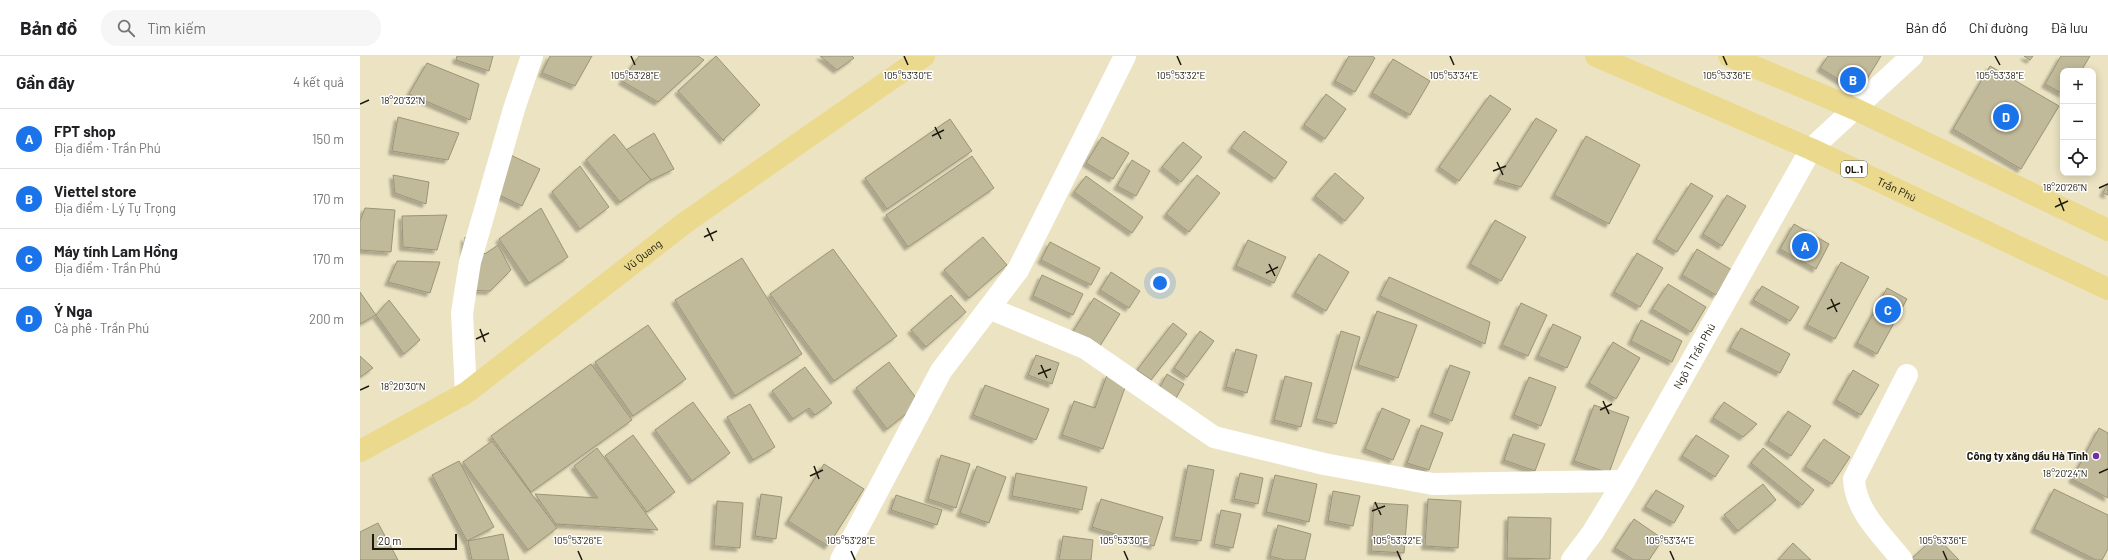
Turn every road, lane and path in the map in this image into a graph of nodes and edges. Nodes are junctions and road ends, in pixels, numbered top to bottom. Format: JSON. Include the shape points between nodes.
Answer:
{"nodes":[{"id":1,"x":532,"y":56,"type":"edge"},
{"id":2,"x":924,"y":56,"type":"edge"},
{"id":3,"x":1125,"y":56,"type":"edge"},
{"id":4,"x":1596,"y":56,"type":"edge"},
{"id":5,"x":1729,"y":56,"type":"edge"},
{"id":6,"x":1912,"y":56,"type":"edge"},
{"id":7,"x":1854,"y":109,"type":"junction"},
{"id":8,"x":1811,"y":149,"type":"junction"},
{"id":9,"x":2108,"y":230,"type":"edge"},
{"id":10,"x":2108,"y":289,"type":"edge"},
{"id":11,"x":989,"y":308,"type":"junction"},
{"id":12,"x":1907,"y":375,"type":"dead end"},
{"id":13,"x":466,"y":393,"type":"junction"},
{"id":14,"x":360,"y":451,"type":"edge"},
{"id":15,"x":1624,"y":481,"type":"junction"},
{"id":16,"x":841,"y":560,"type":"edge"},
{"id":17,"x":1572,"y":560,"type":"edge"},
{"id":18,"x":1902,"y":560,"type":"edge"}],
"edges":[{"from":1,"to":13,"type":"street","via":[[470,262],[462,313]]},
{"from":2,"to":13,"type":"main road","name":"Vũ Quang","via":[[686,222]]},
{"from":3,"to":11,"type":"street","via":[[1018,270]]},
{"from":4,"to":8,"type":"main road","name":"Trần Phú","number":"QL.1"},
{"from":5,"to":7,"type":"main road"},
{"from":6,"to":7,"type":"street","name":"Ngõ 11 Trần Phú"},
{"from":7,"to":8,"type":"street","name":"Ngõ 11 Trần Phú"},
{"from":7,"to":9,"type":"main road"},
{"from":8,"to":10,"type":"main road","name":"Trần Phú","number":"QL.1"},
{"from":8,"to":15,"type":"street","name":"Ngõ 11 Trần Phú"},
{"from":11,"to":15,"type":"street","via":[[1085,348],[1214,437],[1324,464],[1433,484]]},
{"from":11,"to":16,"type":"street","via":[[942,371]]},
{"from":12,"to":18,"type":"street","via":[[1854,478],[1854,492],[1861,507]]},
{"from":13,"to":14,"type":"main road","name":"Vũ Quang"},
{"from":15,"to":17,"type":"street","name":"Ngõ 11 Trần Phú","via":[[1594,532]]}]}
